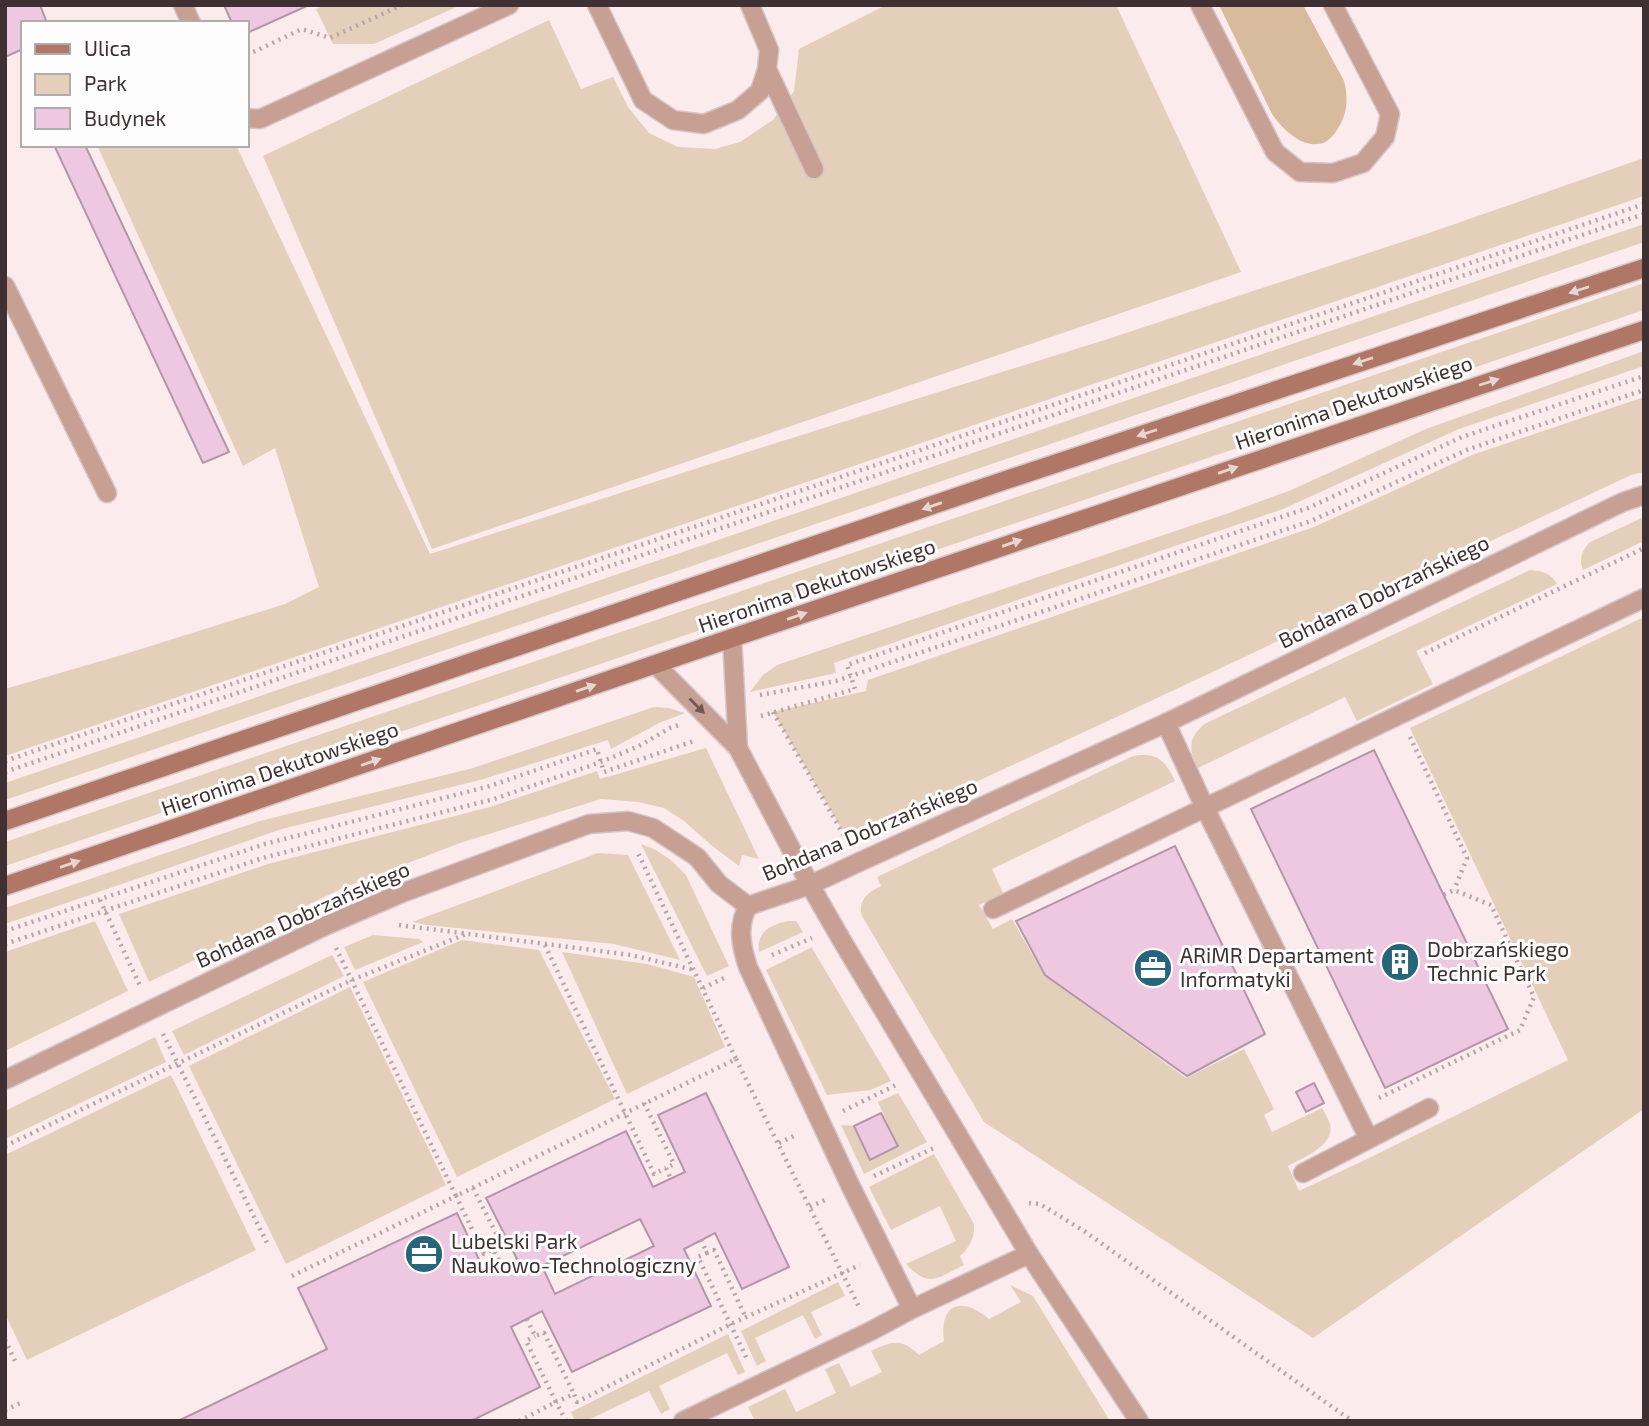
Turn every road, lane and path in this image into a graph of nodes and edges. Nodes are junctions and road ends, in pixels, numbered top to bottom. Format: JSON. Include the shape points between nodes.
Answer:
{"nodes":[{"id":1,"x":183,"y":5,"type":"edge"},
{"id":2,"x":401,"y":5,"type":"edge"},
{"id":3,"x":509,"y":5,"type":"edge"},
{"id":4,"x":597,"y":5,"type":"edge"},
{"id":5,"x":750,"y":5,"type":"edge"},
{"id":6,"x":1200,"y":5,"type":"edge"},
{"id":7,"x":1333,"y":5,"type":"edge"},
{"id":8,"x":190,"y":21,"type":"edge"},
{"id":9,"x":248,"y":55,"type":"edge"},
{"id":10,"x":767,"y":69,"type":"junction"},
{"id":11,"x":248,"y":118,"type":"edge"},
{"id":12,"x":814,"y":169,"type":"dead end"},
{"id":13,"x":1644,"y":204,"type":"edge"},
{"id":14,"x":1644,"y":215,"type":"edge"},
{"id":15,"x":1644,"y":268,"type":"edge"},
{"id":16,"x":5,"y":286,"type":"edge"},
{"id":17,"x":1644,"y":330,"type":"edge"},
{"id":18,"x":1644,"y":376,"type":"edge"},
{"id":19,"x":1644,"y":390,"type":"edge"},
{"id":20,"x":107,"y":493,"type":"dead end"},
{"id":21,"x":1644,"y":495,"type":"edge"},
{"id":22,"x":1644,"y":548,"type":"edge"},
{"id":23,"x":1644,"y":598,"type":"edge"},
{"id":24,"x":732,"y":638,"type":"junction"},
{"id":25,"x":1425,"y":653,"type":"dead end"},
{"id":26,"x":656,"y":665,"type":"junction"},
{"id":27,"x":850,"y":676,"type":"junction"},
{"id":28,"x":736,"y":704,"type":"junction"},
{"id":29,"x":773,"y":712,"type":"junction"},
{"id":30,"x":1399,"y":715,"type":"junction"},
{"id":31,"x":706,"y":716,"type":"junction"},
{"id":32,"x":1166,"y":723,"type":"junction"},
{"id":33,"x":729,"y":728,"type":"junction"},
{"id":34,"x":5,"y":761,"type":"edge"},
{"id":35,"x":601,"y":762,"type":"junction"},
{"id":36,"x":5,"y":772,"type":"edge"},
{"id":37,"x":1205,"y":808,"type":"junction"},
{"id":38,"x":5,"y":821,"type":"edge"},
{"id":39,"x":634,"y":843,"type":"dead end"},
{"id":40,"x":857,"y":863,"type":"junction"},
{"id":41,"x":5,"y":886,"type":"edge"},
{"id":42,"x":810,"y":886,"type":"junction"},
{"id":43,"x":1454,"y":890,"type":"junction"},
{"id":44,"x":1443,"y":895,"type":"dead end"},
{"id":45,"x":100,"y":900,"type":"junction"},
{"id":46,"x":748,"y":906,"type":"junction"},
{"id":47,"x":993,"y":909,"type":"dead end"},
{"id":48,"x":104,"y":910,"type":"junction"},
{"id":49,"x":397,"y":925,"type":"dead end"},
{"id":50,"x":5,"y":931,"type":"edge"},
{"id":51,"x":466,"y":934,"type":"junction"},
{"id":52,"x":5,"y":944,"type":"edge"},
{"id":53,"x":544,"y":944,"type":"junction"},
{"id":54,"x":335,"y":946,"type":"dead end"},
{"id":55,"x":695,"y":971,"type":"junction"},
{"id":56,"x":352,"y":981,"type":"junction"},
{"id":57,"x":151,"y":1010,"type":"junction"},
{"id":58,"x":736,"y":1059,"type":"junction"},
{"id":59,"x":178,"y":1063,"type":"junction"},
{"id":60,"x":5,"y":1080,"type":"edge"},
{"id":61,"x":644,"y":1103,"type":"junction"},
{"id":62,"x":1429,"y":1108,"type":"dead end"},
{"id":63,"x":1354,"y":1110,"type":"junction"},
{"id":64,"x":625,"y":1112,"type":"junction"},
{"id":65,"x":1368,"y":1139,"type":"junction"},
{"id":66,"x":5,"y":1146,"type":"edge"},
{"id":67,"x":942,"y":1157,"type":"dead end"},
{"id":68,"x":666,"y":1168,"type":"junction"},
{"id":69,"x":1303,"y":1173,"type":"dead end"},
{"id":70,"x":671,"y":1179,"type":"dead end"},
{"id":71,"x":851,"y":1187,"type":"junction"},
{"id":72,"x":473,"y":1188,"type":"junction"},
{"id":73,"x":456,"y":1196,"type":"junction"},
{"id":74,"x":1027,"y":1203,"type":"dead end"},
{"id":75,"x":810,"y":1208,"type":"junction"},
{"id":76,"x":701,"y":1241,"type":"dead end"},
{"id":77,"x":268,"y":1245,"type":"dead end"},
{"id":78,"x":493,"y":1249,"type":"junction"},
{"id":79,"x":707,"y":1253,"type":"junction"},
{"id":80,"x":884,"y":1254,"type":"junction"},
{"id":81,"x":1029,"y":1254,"type":"junction"},
{"id":82,"x":502,"y":1266,"type":"dead end"},
{"id":83,"x":842,"y":1273,"type":"junction"},
{"id":84,"x":292,"y":1276,"type":"dead end"},
{"id":85,"x":912,"y":1309,"type":"junction"},
{"id":86,"x":746,"y":1318,"type":"junction"},
{"id":87,"x":527,"y":1319,"type":"dead end"},
{"id":88,"x":731,"y":1324,"type":"junction"},
{"id":89,"x":871,"y":1331,"type":"junction"},
{"id":90,"x":535,"y":1336,"type":"junction"},
{"id":91,"x":5,"y":1340,"type":"edge"},
{"id":92,"x":17,"y":1365,"type":"dead end"},
{"id":93,"x":759,"y":1383,"type":"junction"},
{"id":94,"x":573,"y":1394,"type":"junction"},
{"id":95,"x":23,"y":1402,"type":"dead end"},
{"id":96,"x":556,"y":1402,"type":"junction"},
{"id":97,"x":5,"y":1410,"type":"edge"},
{"id":98,"x":519,"y":1421,"type":"edge"},
{"id":99,"x":566,"y":1421,"type":"edge"},
{"id":100,"x":682,"y":1421,"type":"edge"},
{"id":101,"x":1139,"y":1421,"type":"edge"},
{"id":102,"x":1352,"y":1421,"type":"edge"}],
"edges":[{"from":1,"to":8,"type":"street"},
{"from":2,"to":9,"type":"path","via":[[330,38],[302,29]]},
{"from":3,"to":11,"type":"street","via":[[260,119]]},
{"from":4,"to":10,"type":"street","via":[[643,100],[673,120],[704,124],[738,110],[760,91]]},
{"from":5,"to":10,"type":"street","via":[[769,50]]},
{"from":6,"to":7,"type":"street","via":[[1275,152],[1300,172],[1333,173],[1363,163],[1385,137],[1390,114]]},
{"from":10,"to":12,"type":"street"},
{"from":13,"to":34,"type":"path"},
{"from":14,"to":36,"type":"path"},
{"from":15,"to":38,"type":"street","name":"Hieronima Dekutowskiego","one_way":true},
{"from":16,"to":20,"type":"street"},
{"from":24,"to":17,"type":"street","name":"Hieronima Dekutowskiego","one_way":true},
{"from":18,"to":27,"type":"path","via":[[1462,437],[1308,508],[847,665]]},
{"from":19,"to":27,"type":"path","via":[[1469,449],[1311,521]]},
{"from":21,"to":32,"type":"street","name":"Bohdana Dobrzańskiego"},
{"from":22,"to":25,"type":"path"},
{"from":23,"to":30,"type":"street"},
{"from":24,"to":26,"type":"street","name":"Hieronima Dekutowskiego"},
{"from":24,"to":28,"type":"street"},
{"from":26,"to":31,"type":"street","one_way":true},
{"from":41,"to":26,"type":"street","name":"Hieronima Dekutowskiego","one_way":true},
{"from":27,"to":28,"type":"path"},
{"from":27,"to":29,"type":"path","via":[[855,689]]},
{"from":28,"to":33,"type":"street"},
{"from":29,"to":33,"type":"path"},
{"from":29,"to":40,"type":"path"},
{"from":30,"to":37,"type":"street"},
{"from":30,"to":43,"type":"path","via":[[1467,858]]},
{"from":31,"to":33,"type":"street"},
{"from":31,"to":35,"type":"path"},
{"from":32,"to":37,"type":"street"},
{"from":32,"to":40,"type":"street","name":"Bohdana Dobrzańskiego"},
{"from":33,"to":35,"type":"path","via":[[604,772]]},
{"from":33,"to":42,"type":"street"},
{"from":35,"to":45,"type":"path","via":[[597,749],[490,786],[265,844]]},
{"from":35,"to":48,"type":"path","via":[[494,799],[266,857]]},
{"from":37,"to":47,"type":"street"},
{"from":37,"to":63,"type":"street"},
{"from":39,"to":55,"type":"path"},
{"from":40,"to":42,"type":"street","name":"Bohdana Dobrzańskiego"},
{"from":42,"to":46,"type":"street","name":"Bohdana Dobrzańskiego"},
{"from":42,"to":81,"type":"street"},
{"from":43,"to":44,"type":"path"},
{"from":43,"to":63,"type":"path","via":[[1491,905],[1534,997],[1520,1030]]},
{"from":45,"to":48,"type":"path"},
{"from":45,"to":50,"type":"path"},
{"from":46,"to":57,"type":"street","name":"Bohdana Dobrzańskiego","via":[[719,884],[697,857],[653,828],[628,821],[589,824],[402,892]]},
{"from":46,"to":71,"type":"street","via":[[741,932],[748,967]]},
{"from":48,"to":52,"type":"path"},
{"from":48,"to":57,"type":"path"},
{"from":49,"to":51,"type":"path"},
{"from":51,"to":53,"type":"path"},
{"from":51,"to":56,"type":"path"},
{"from":53,"to":55,"type":"path","via":[[631,955]]},
{"from":53,"to":64,"type":"path"},
{"from":54,"to":56,"type":"path"},
{"from":55,"to":58,"type":"path"},
{"from":56,"to":59,"type":"path"},
{"from":56,"to":73,"type":"path"},
{"from":57,"to":59,"type":"path"},
{"from":57,"to":60,"type":"street","name":"Bohdana Dobrzańskiego"},
{"from":58,"to":61,"type":"path"},
{"from":58,"to":75,"type":"path"},
{"from":59,"to":66,"type":"path"},
{"from":59,"to":77,"type":"path"},
{"from":61,"to":64,"type":"path"},
{"from":61,"to":68,"type":"path","via":[[674,1164]]},
{"from":62,"to":65,"type":"street"},
{"from":63,"to":65,"type":"street"},
{"from":64,"to":68,"type":"path","via":[[654,1174]]},
{"from":64,"to":72,"type":"path"},
{"from":65,"to":69,"type":"street"},
{"from":67,"to":71,"type":"path","via":[[935,1146]]},
{"from":68,"to":70,"type":"path"},
{"from":71,"to":75,"type":"path"},
{"from":71,"to":80,"type":"street"},
{"from":72,"to":73,"type":"path"},
{"from":72,"to":78,"type":"path","via":[[502,1245]]},
{"from":73,"to":78,"type":"path","via":[[484,1254]]},
{"from":73,"to":84,"type":"path"},
{"from":74,"to":102,"type":"path","via":[[1040,1204],[1073,1224]]},
{"from":75,"to":83,"type":"path"},
{"from":76,"to":79,"type":"path"},
{"from":78,"to":82,"type":"path"},
{"from":79,"to":86,"type":"path","via":[[714,1250]]},
{"from":79,"to":88,"type":"path","via":[[698,1257]]},
{"from":80,"to":83,"type":"path"},
{"from":80,"to":85,"type":"street"},
{"from":81,"to":85,"type":"street"},
{"from":81,"to":101,"type":"street"},
{"from":83,"to":86,"type":"path"},
{"from":83,"to":89,"type":"path"},
{"from":85,"to":89,"type":"street"},
{"from":86,"to":88,"type":"path"},
{"from":87,"to":90,"type":"path"},
{"from":88,"to":93,"type":"path"},
{"from":88,"to":94,"type":"path","via":[[578,1402]]},
{"from":89,"to":93,"type":"street"},
{"from":90,"to":94,"type":"path","via":[[544,1332]]},
{"from":90,"to":96,"type":"path","via":[[526,1341]]},
{"from":91,"to":92,"type":"path"},
{"from":93,"to":100,"type":"street"},
{"from":94,"to":96,"type":"path"},
{"from":95,"to":97,"type":"path"},
{"from":96,"to":98,"type":"path"},
{"from":96,"to":99,"type":"path"}]}
